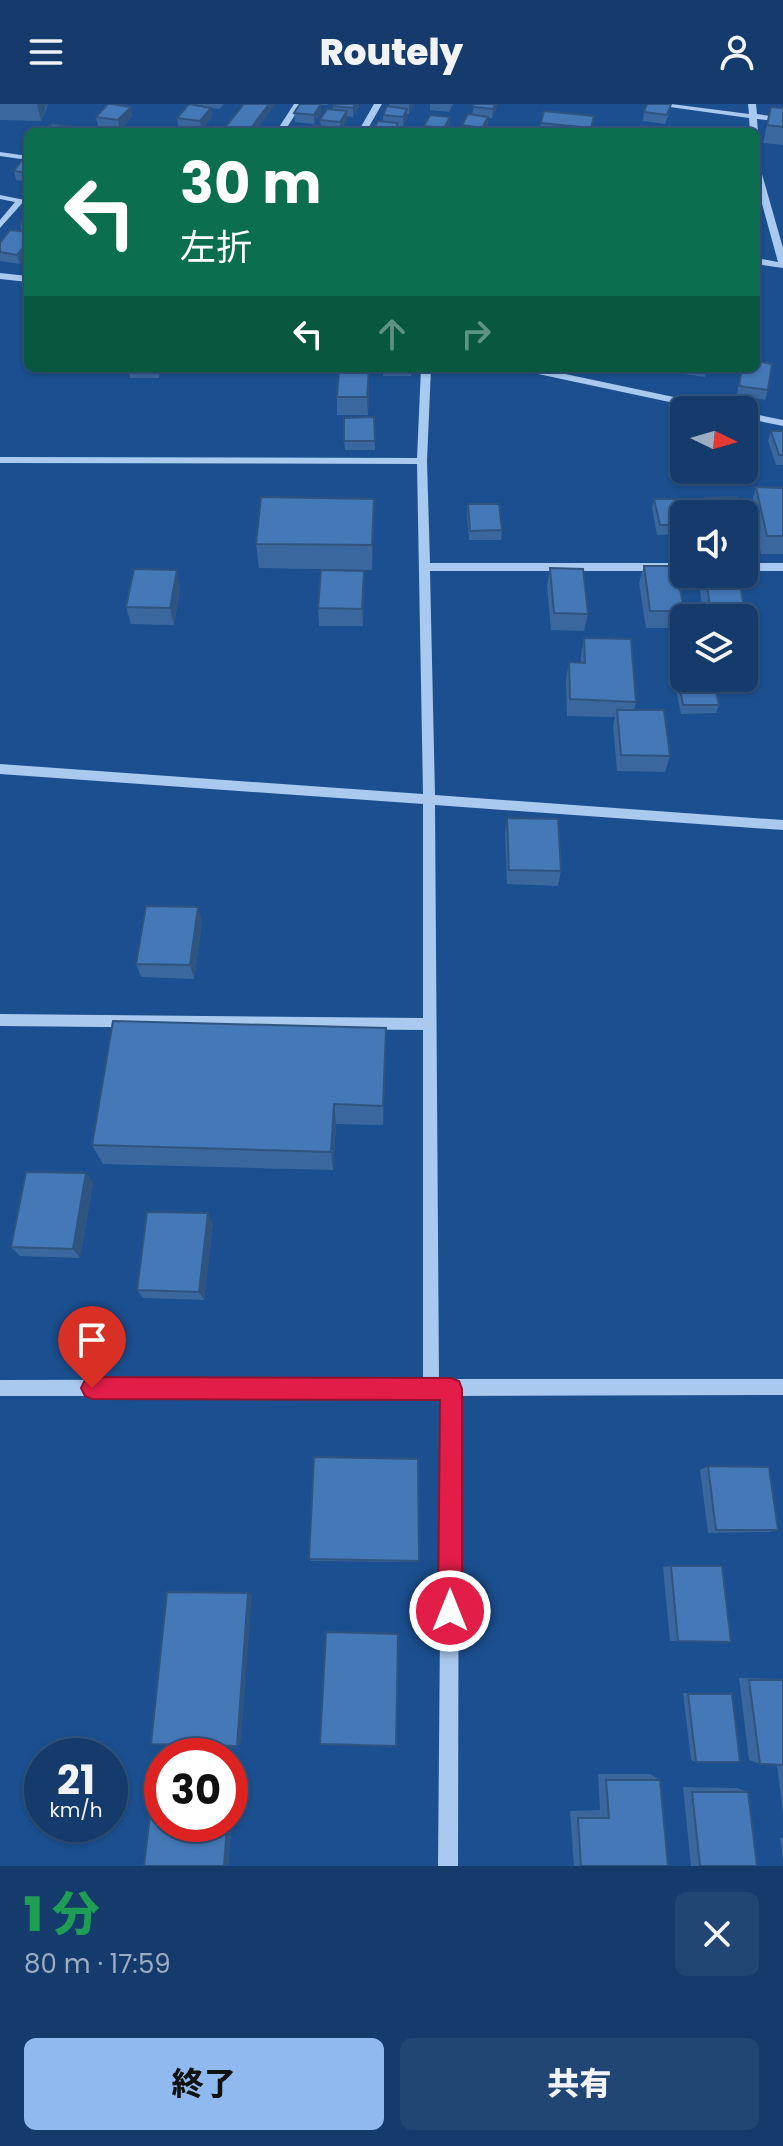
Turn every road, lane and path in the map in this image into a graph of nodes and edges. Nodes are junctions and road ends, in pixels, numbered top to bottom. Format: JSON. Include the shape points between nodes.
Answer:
{"nodes":[{"id":1,"x":298,"y":104,"type":"edge"},
{"id":2,"x":378,"y":104,"type":"edge"},
{"id":3,"x":652,"y":104,"type":"edge"},
{"id":4,"x":752,"y":104,"type":"edge"},
{"id":5,"x":753,"y":117,"type":"junction"},
{"id":6,"x":783,"y":120,"type":"edge"},
{"id":7,"x":283,"y":128,"type":"edge"},
{"id":8,"x":364,"y":128,"type":"edge"},
{"id":9,"x":754,"y":128,"type":"edge"},
{"id":10,"x":0,"y":154,"type":"edge"},
{"id":11,"x":24,"y":157,"type":"edge"},
{"id":12,"x":760,"y":181,"type":"edge"},
{"id":13,"x":0,"y":197,"type":"edge"},
{"id":14,"x":0,"y":225,"type":"edge"},
{"id":15,"x":760,"y":261,"type":"edge"},
{"id":16,"x":783,"y":264,"type":"edge"},
{"id":17,"x":0,"y":276,"type":"edge"},
{"id":18,"x":24,"y":279,"type":"edge"},
{"id":19,"x":426,"y":372,"type":"edge"},
{"id":20,"x":543,"y":372,"type":"edge"},
{"id":21,"x":670,"y":399,"type":"edge"},
{"id":22,"x":758,"y":418,"type":"edge"},
{"id":23,"x":783,"y":423,"type":"edge"},
{"id":24,"x":0,"y":460,"type":"edge"},
{"id":25,"x":422,"y":461,"type":"junction"},
{"id":26,"x":426,"y":567,"type":"junction"},
{"id":27,"x":670,"y":567,"type":"edge"},
{"id":28,"x":758,"y":567,"type":"edge"},
{"id":29,"x":783,"y":567,"type":"edge"},
{"id":30,"x":0,"y":769,"type":"edge"},
{"id":31,"x":429,"y":799,"type":"junction"},
{"id":32,"x":783,"y":825,"type":"edge"},
{"id":33,"x":0,"y":1020,"type":"edge"},
{"id":34,"x":428,"y":1024,"type":"junction"},
{"id":35,"x":783,"y":1387,"type":"edge"},
{"id":36,"x":0,"y":1388,"type":"edge"},
{"id":37,"x":431,"y":1388,"type":"junction"},
{"id":38,"x":451,"y":1389,"type":"junction"},
{"id":39,"x":448,"y":1866,"type":"edge"}],
"edges":[{"from":1,"to":7,"type":"street"},
{"from":2,"to":8,"type":"street"},
{"from":3,"to":5,"type":"street"},
{"from":4,"to":5,"type":"street"},
{"from":5,"to":6,"type":"street"},
{"from":5,"to":9,"type":"street"},
{"from":10,"to":11,"type":"street"},
{"from":12,"to":16,"type":"street"},
{"from":13,"to":14,"type":"street","via":[[21,200]]},
{"from":15,"to":16,"type":"street"},
{"from":17,"to":18,"type":"street"},
{"from":19,"to":25,"type":"street"},
{"from":20,"to":21,"type":"street"},
{"from":22,"to":23,"type":"street"},
{"from":24,"to":25,"type":"street"},
{"from":25,"to":26,"type":"street"},
{"from":26,"to":27,"type":"street"},
{"from":26,"to":31,"type":"street"},
{"from":28,"to":29,"type":"street"},
{"from":30,"to":31,"type":"street"},
{"from":31,"to":32,"type":"street"},
{"from":31,"to":34,"type":"street"},
{"from":33,"to":34,"type":"street"},
{"from":34,"to":37,"type":"street"},
{"from":35,"to":38,"type":"street"},
{"from":36,"to":37,"type":"street"},
{"from":37,"to":38,"type":"street"},
{"from":38,"to":39,"type":"street"}]}
